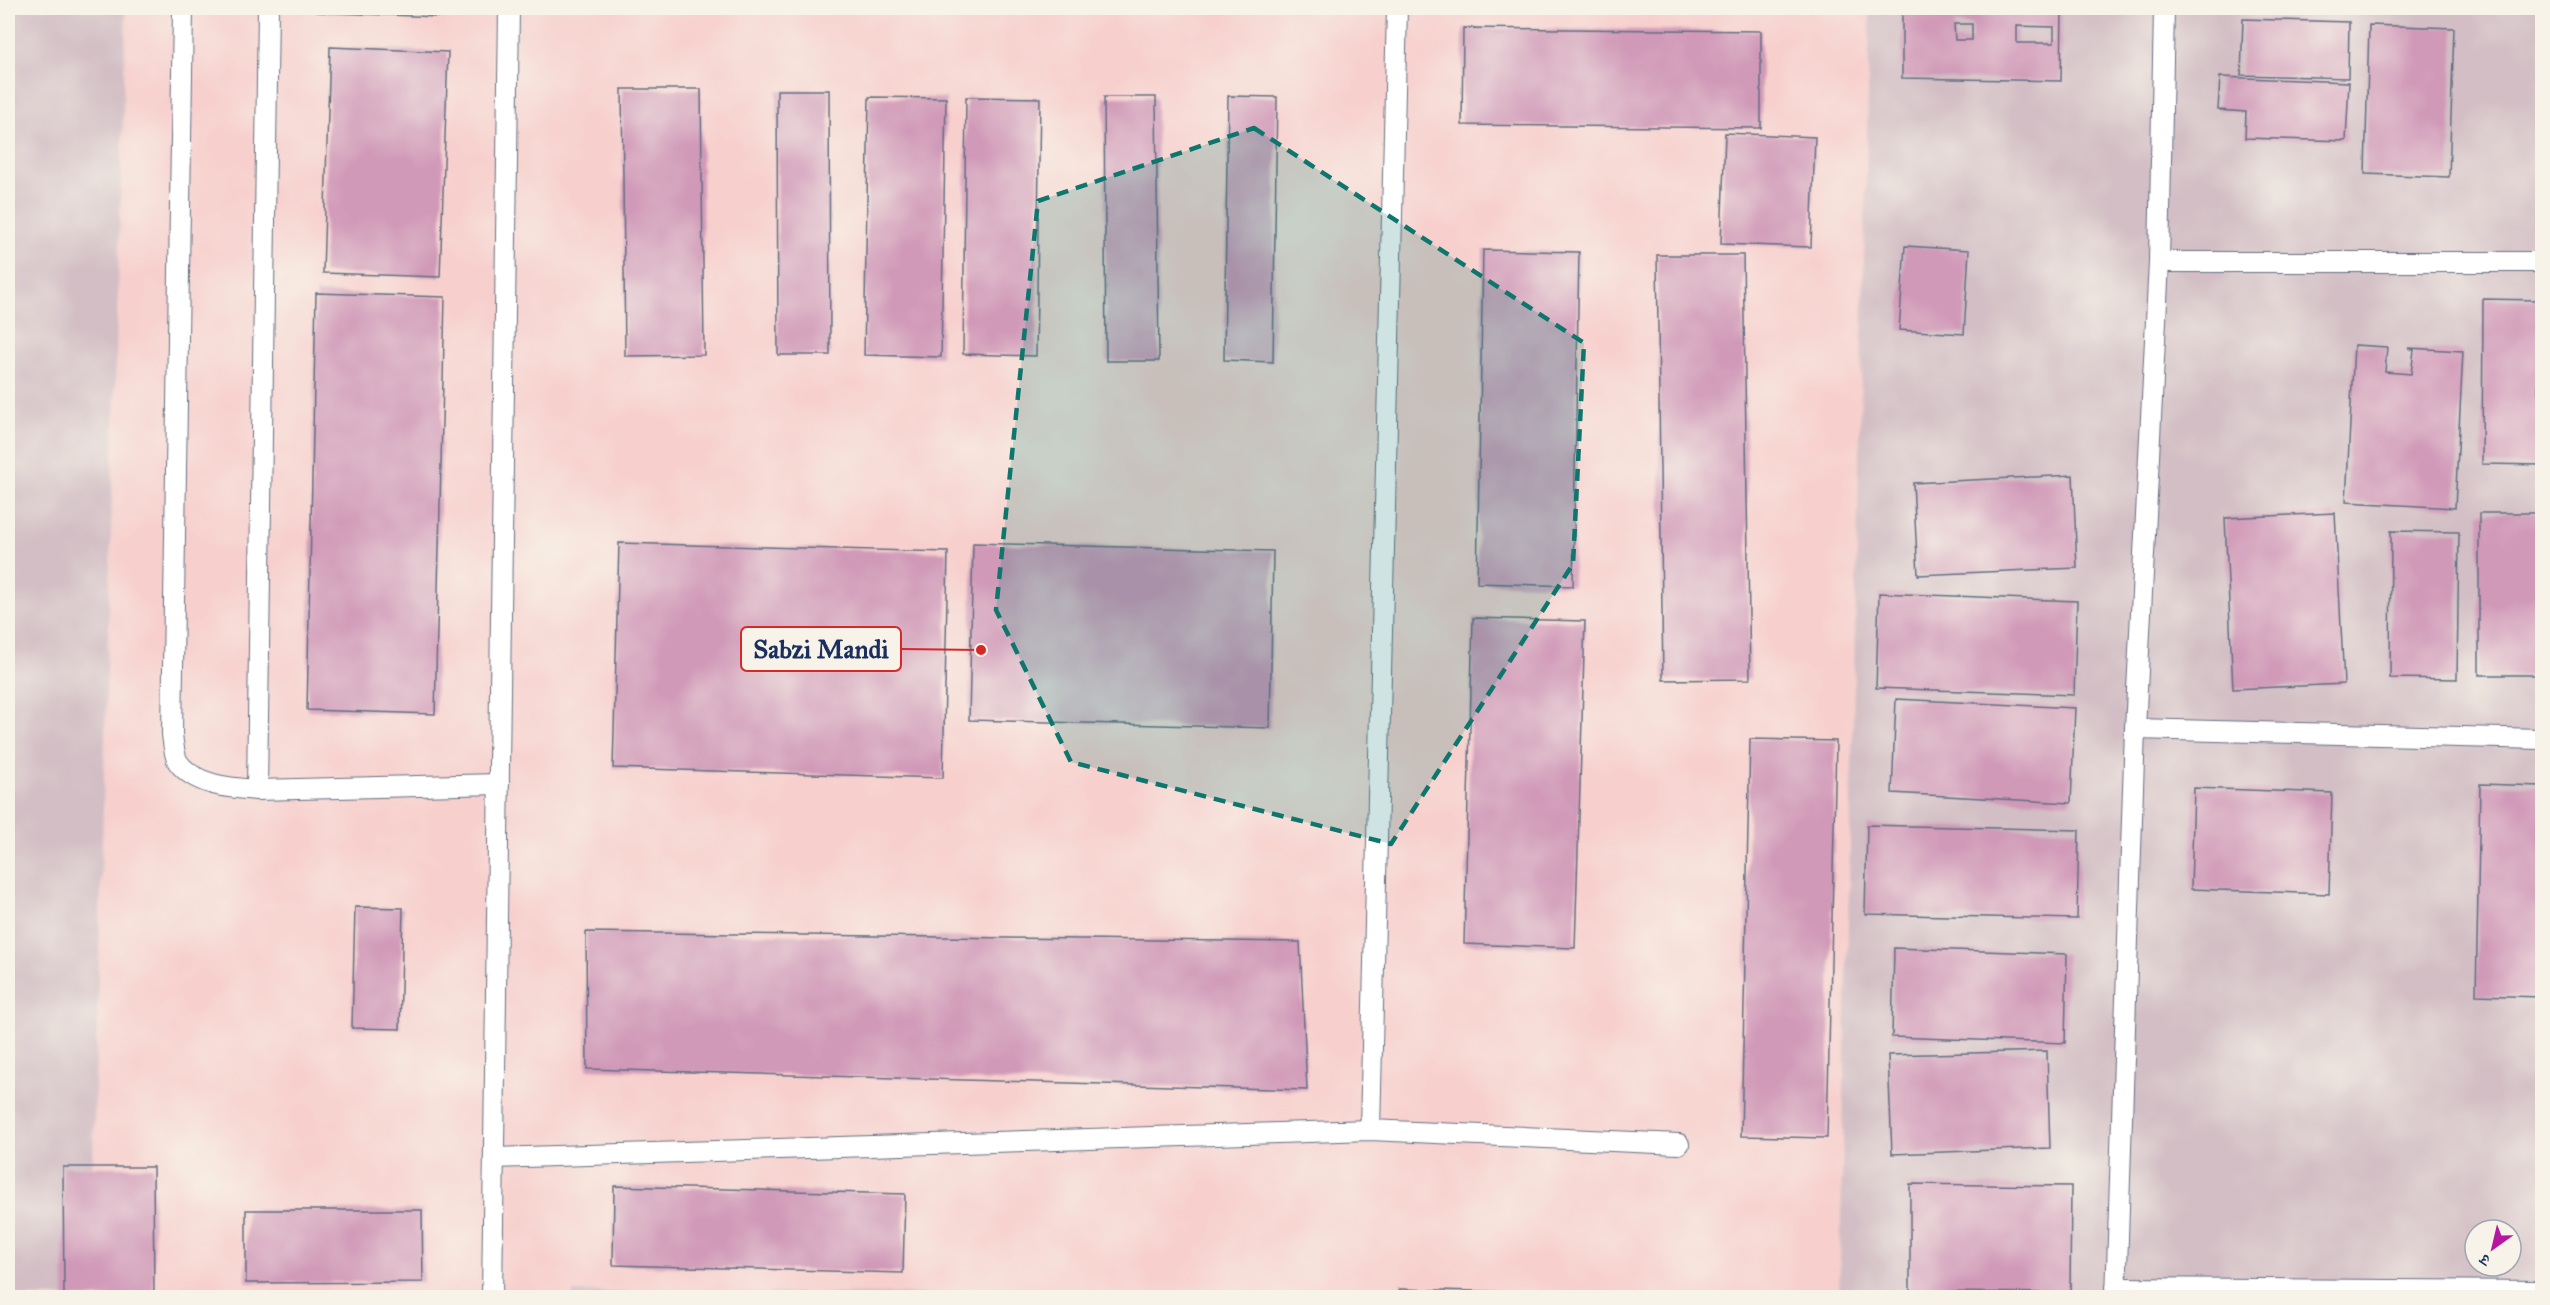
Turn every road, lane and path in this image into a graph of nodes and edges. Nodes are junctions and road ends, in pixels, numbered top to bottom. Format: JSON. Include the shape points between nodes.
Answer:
{"nodes":[{"id":1,"x":183,"y":8,"type":"edge"},
{"id":2,"x":268,"y":8,"type":"edge"},
{"id":3,"x":509,"y":8,"type":"edge"},
{"id":4,"x":1397,"y":8,"type":"edge"},
{"id":5,"x":2164,"y":8,"type":"edge"},
{"id":6,"x":2159,"y":262,"type":"junction"},
{"id":7,"x":2542,"y":262,"type":"edge"},
{"id":8,"x":2135,"y":729,"type":"junction"},
{"id":9,"x":2542,"y":739,"type":"edge"},
{"id":10,"x":499,"y":784,"type":"junction"},
{"id":11,"x":257,"y":790,"type":"junction"},
{"id":12,"x":1370,"y":1130,"type":"junction"},
{"id":13,"x":1679,"y":1144,"type":"dead end"},
{"id":14,"x":494,"y":1158,"type":"junction"},
{"id":15,"x":2542,"y":1291,"type":"edge"},
{"id":16,"x":2116,"y":1293,"type":"edge"},
{"id":17,"x":492,"y":1298,"type":"edge"}],
"edges":[{"from":1,"to":11,"type":"lane","via":[[172,734],[178,761],[197,777],[222,787]]},
{"from":2,"to":11,"type":"lane"},
{"from":3,"to":10,"type":"lane"},
{"from":4,"to":12,"type":"lane"},
{"from":5,"to":6,"type":"lane"},
{"from":6,"to":7,"type":"lane"},
{"from":6,"to":8,"type":"lane"},
{"from":8,"to":9,"type":"lane"},
{"from":8,"to":16,"type":"lane"},
{"from":10,"to":11,"type":"lane"},
{"from":10,"to":14,"type":"lane"},
{"from":12,"to":13,"type":"lane"},
{"from":12,"to":14,"type":"lane"},
{"from":14,"to":17,"type":"lane"},
{"from":15,"to":16,"type":"lane"}]}
